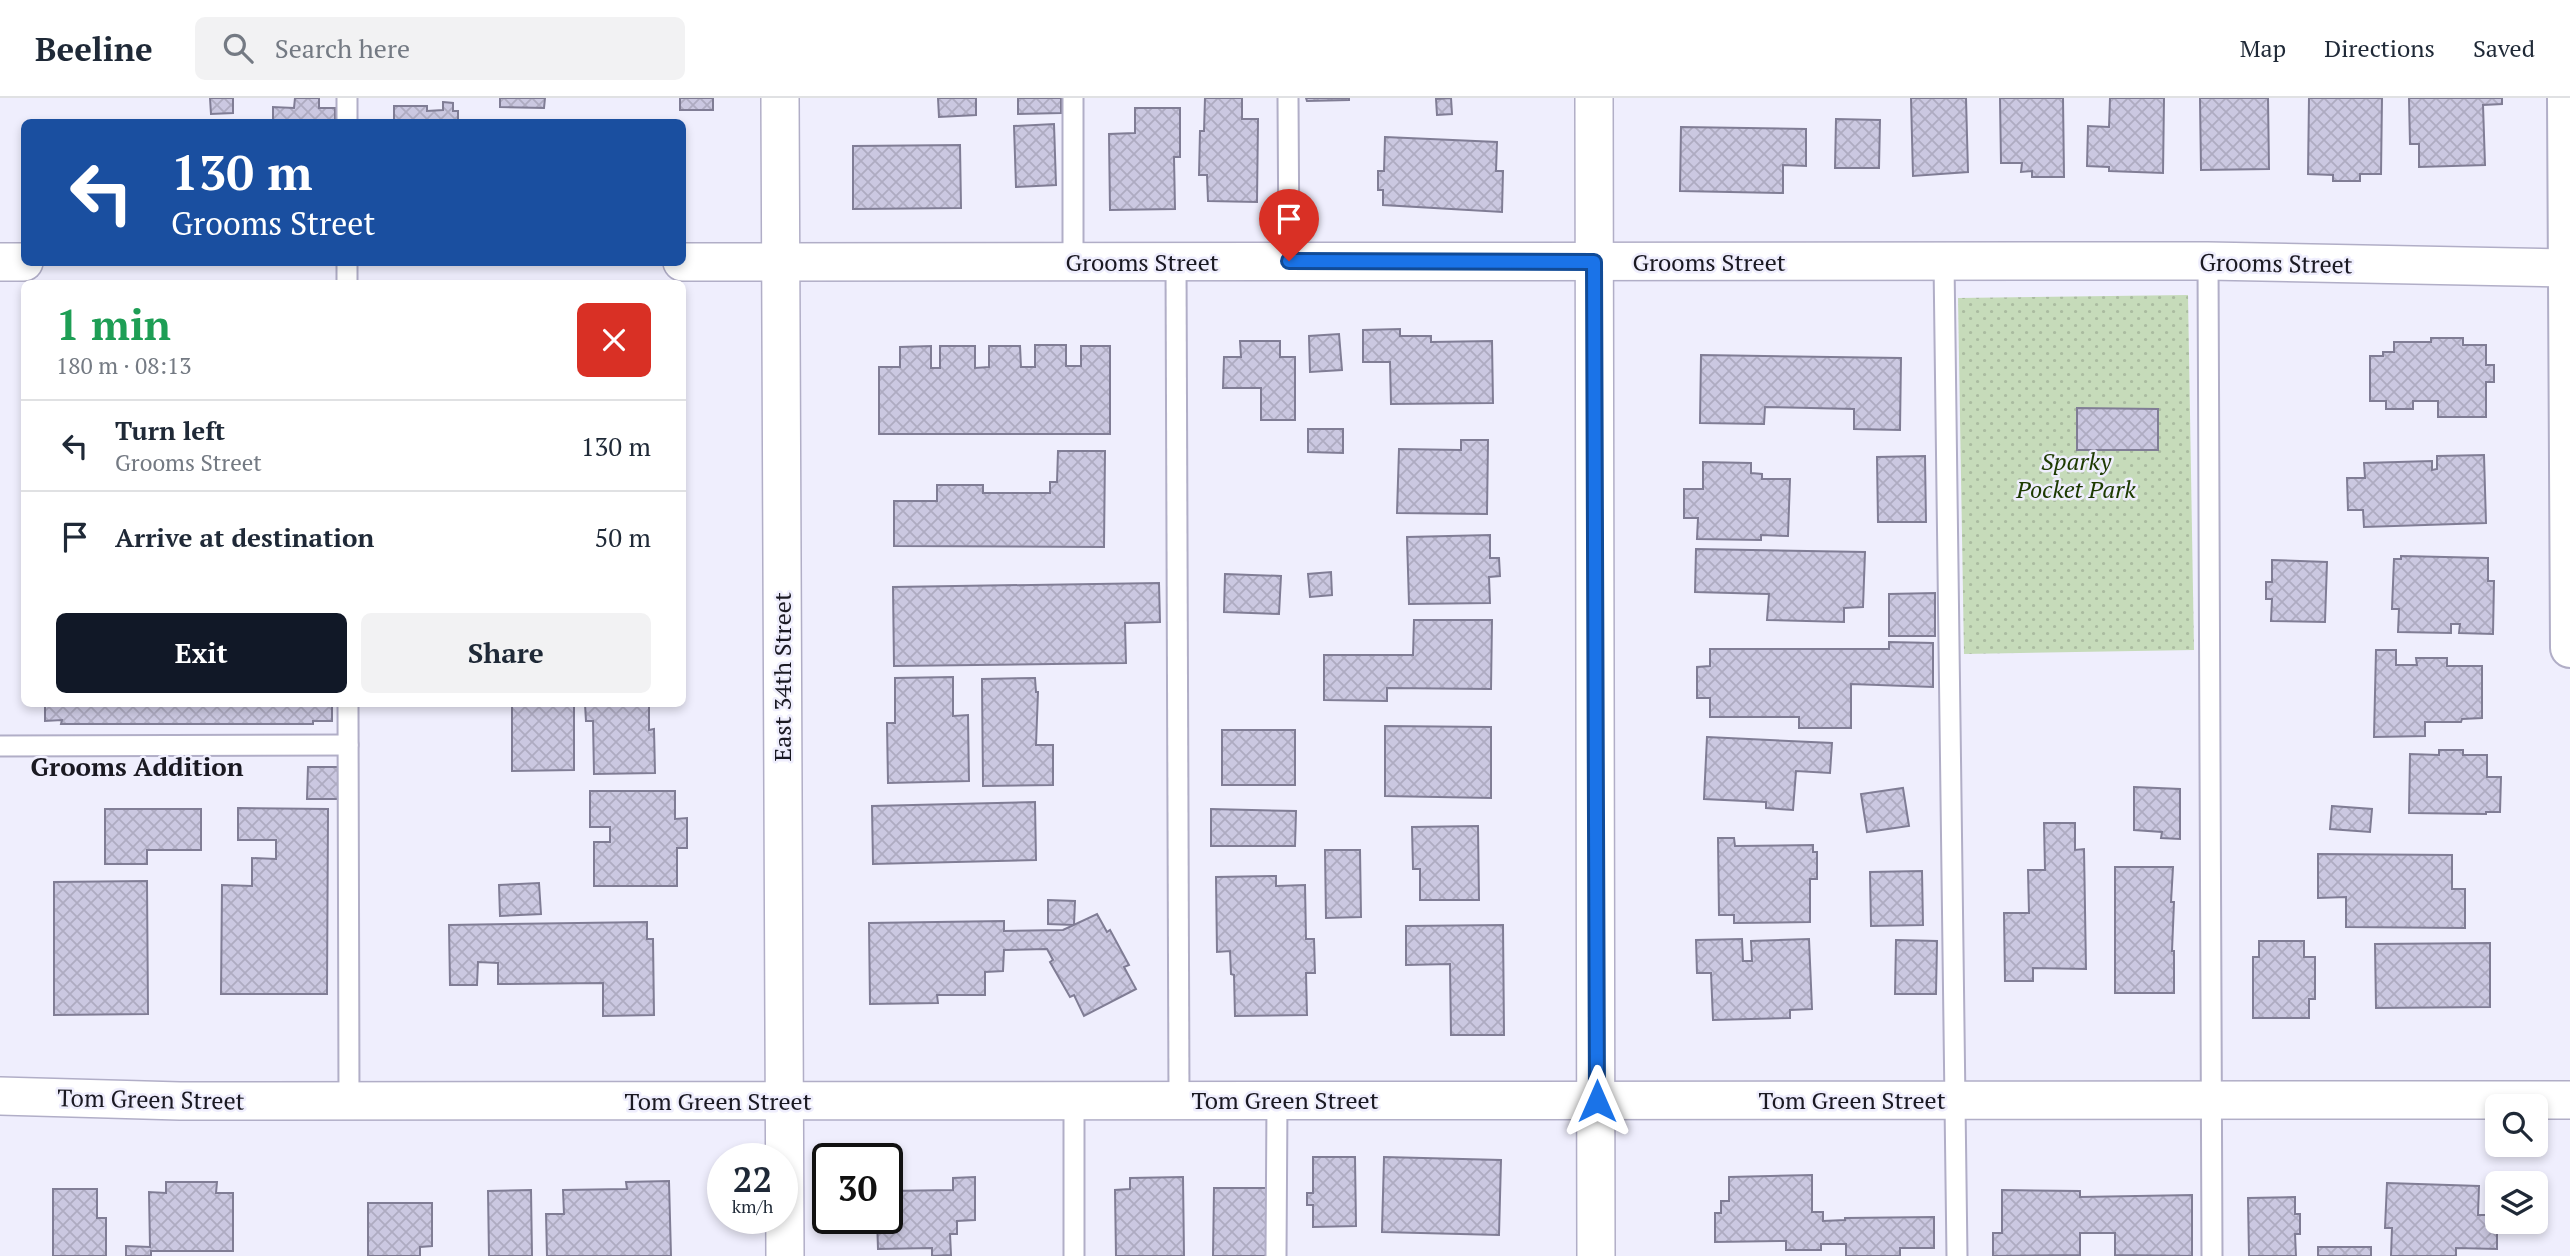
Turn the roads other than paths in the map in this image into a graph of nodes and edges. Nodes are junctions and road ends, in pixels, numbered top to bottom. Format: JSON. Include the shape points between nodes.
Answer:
{"nodes":[{"id":1,"x":347,"y":98,"type":"edge"},
{"id":2,"x":780,"y":98,"type":"edge"},
{"id":3,"x":1073,"y":98,"type":"edge"},
{"id":4,"x":1288,"y":98,"type":"edge"},
{"id":5,"x":1594,"y":98,"type":"edge"},
{"id":6,"x":2567,"y":98,"type":"edge"},
{"id":7,"x":347,"y":119,"type":"edge"},
{"id":8,"x":1289,"y":261,"type":"junction"},
{"id":9,"x":1944,"y":261,"type":"junction"},
{"id":10,"x":2208,"y":261,"type":"junction"},
{"id":11,"x":0,"y":262,"type":"edge"},
{"id":12,"x":21,"y":262,"type":"edge"},
{"id":13,"x":686,"y":262,"type":"edge"},
{"id":14,"x":780,"y":262,"type":"junction"},
{"id":15,"x":1073,"y":262,"type":"junction"},
{"id":16,"x":1176,"y":262,"type":"junction"},
{"id":17,"x":1594,"y":262,"type":"junction"},
{"id":18,"x":2567,"y":268,"type":"junction"},
{"id":19,"x":2570,"y":641,"type":"edge"},
{"id":20,"x":2570,"y":648,"type":"edge"},
{"id":21,"x":348,"y":707,"type":"edge"},
{"id":22,"x":0,"y":746,"type":"edge"},
{"id":23,"x":348,"y":746,"type":"junction"},
{"id":24,"x":0,"y":1096,"type":"edge"},
{"id":25,"x":1074,"y":1100,"type":"junction"},
{"id":26,"x":1179,"y":1100,"type":"junction"},
{"id":27,"x":1955,"y":1100,"type":"junction"},
{"id":28,"x":2211,"y":1100,"type":"junction"},
{"id":29,"x":2570,"y":1100,"type":"edge"},
{"id":30,"x":349,"y":1101,"type":"junction"},
{"id":31,"x":784,"y":1101,"type":"junction"},
{"id":32,"x":1277,"y":1101,"type":"junction"},
{"id":33,"x":1597,"y":1101,"type":"junction"},
{"id":34,"x":785,"y":1256,"type":"edge"},
{"id":35,"x":1074,"y":1256,"type":"edge"},
{"id":36,"x":1276,"y":1256,"type":"edge"},
{"id":37,"x":1596,"y":1256,"type":"edge"},
{"id":38,"x":1957,"y":1256,"type":"edge"},
{"id":39,"x":2212,"y":1256,"type":"edge"}],
"edges":[{"from":1,"to":7,"type":"lane"},
{"from":2,"to":14,"type":"street","name":"East 34th Street"},
{"from":3,"to":15,"type":"lane"},
{"from":4,"to":8,"type":"lane"},
{"from":5,"to":17,"type":"street"},
{"from":6,"to":18,"type":"street"},
{"from":8,"to":16,"type":"street","name":"Grooms Street"},
{"from":8,"to":17,"type":"street","name":"Grooms Street"},
{"from":9,"to":10,"type":"street","name":"Grooms Street"},
{"from":9,"to":17,"type":"street","name":"Grooms Street"},
{"from":9,"to":27,"type":"lane"},
{"from":10,"to":18,"type":"street","name":"Grooms Street"},
{"from":10,"to":28,"type":"lane"},
{"from":11,"to":12,"type":"street"},
{"from":13,"to":14,"type":"street","name":"Grooms Street"},
{"from":14,"to":15,"type":"street","name":"Grooms Street"},
{"from":14,"to":31,"type":"street","name":"East 34th Street"},
{"from":15,"to":16,"type":"street","name":"Grooms Street"},
{"from":16,"to":26,"type":"lane"},
{"from":17,"to":33,"type":"street"},
{"from":18,"to":19,"type":"street"},
{"from":19,"to":20,"type":"street"},
{"from":21,"to":23,"type":"lane"},
{"from":22,"to":23,"type":"lane"},
{"from":23,"to":30,"type":"lane"},
{"from":24,"to":30,"type":"street","name":"Tom Green Street"},
{"from":25,"to":26,"type":"street","name":"Tom Green Street"},
{"from":25,"to":31,"type":"street","name":"Tom Green Street"},
{"from":25,"to":35,"type":"lane"},
{"from":26,"to":32,"type":"street","name":"Tom Green Street"},
{"from":27,"to":28,"type":"street","name":"Tom Green Street"},
{"from":27,"to":33,"type":"street","name":"Tom Green Street"},
{"from":27,"to":38,"type":"lane"},
{"from":28,"to":29,"type":"street","name":"Tom Green Street"},
{"from":28,"to":39,"type":"lane"},
{"from":30,"to":31,"type":"street","name":"Tom Green Street"},
{"from":31,"to":34,"type":"street","name":"East 34th Street"},
{"from":32,"to":33,"type":"street","name":"Tom Green Street"},
{"from":32,"to":36,"type":"lane"},
{"from":33,"to":37,"type":"street"}]}
